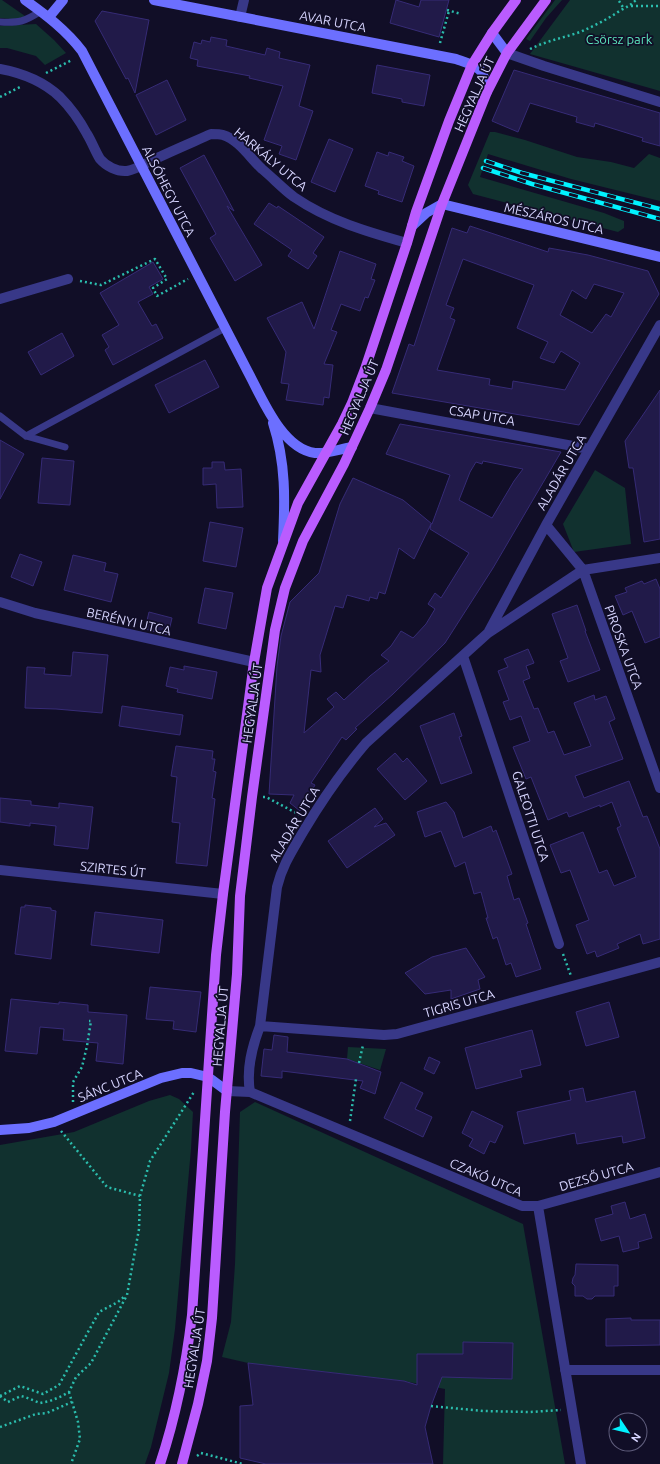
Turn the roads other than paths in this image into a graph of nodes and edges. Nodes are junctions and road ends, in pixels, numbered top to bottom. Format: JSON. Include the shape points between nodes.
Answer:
{"nodes":[{"id":1,"x":25,"y":0,"type":"edge"},
{"id":2,"x":63,"y":0,"type":"edge"},
{"id":3,"x":154,"y":0,"type":"edge"},
{"id":4,"x":244,"y":0,"type":"edge"},
{"id":5,"x":516,"y":0,"type":"edge"},
{"id":6,"x":546,"y":0,"type":"edge"},
{"id":7,"x":45,"y":14,"type":"junction"},
{"id":8,"x":240,"y":17,"type":"junction"},
{"id":9,"x":0,"y":22,"type":"edge"},
{"id":10,"x":492,"y":34,"type":"junction"},
{"id":11,"x":508,"y":53,"type":"junction"},
{"id":12,"x":472,"y":64,"type":"junction"},
{"id":13,"x":0,"y":69,"type":"edge"},
{"id":14,"x":487,"y":92,"type":"junction"},
{"id":15,"x":660,"y":102,"type":"edge"},
{"id":16,"x":141,"y":166,"type":"junction"},
{"id":17,"x":442,"y":204,"type":"junction"},
{"id":18,"x":412,"y":226,"type":"junction"},
{"id":19,"x":407,"y":243,"type":"junction"},
{"id":20,"x":660,"y":257,"type":"edge"},
{"id":21,"x":68,"y":279,"type":"road end"},
{"id":22,"x":0,"y":298,"type":"edge"},
{"id":23,"x":660,"y":325,"type":"edge"},
{"id":24,"x":226,"y":328,"type":"junction"},
{"id":25,"x":370,"y":408,"type":"junction"},
{"id":26,"x":269,"y":411,"type":"junction"},
{"id":27,"x":0,"y":416,"type":"edge"},
{"id":28,"x":26,"y":436,"type":"junction"},
{"id":29,"x":65,"y":446,"type":"dead end"},
{"id":30,"x":352,"y":446,"type":"junction"},
{"id":31,"x":589,"y":449,"type":"junction"},
{"id":32,"x":325,"y":453,"type":"junction"},
{"id":33,"x":546,"y":525,"type":"junction"},
{"id":34,"x":283,"y":542,"type":"junction"},
{"id":35,"x":660,"y":558,"type":"edge"},
{"id":36,"x":582,"y":570,"type":"junction"},
{"id":37,"x":0,"y":602,"type":"edge"},
{"id":38,"x":488,"y":633,"type":"junction"},
{"id":39,"x":463,"y":656,"type":"junction"},
{"id":40,"x":254,"y":662,"type":"junction"},
{"id":41,"x":660,"y":788,"type":"edge"},
{"id":42,"x":0,"y":870,"type":"edge"},
{"id":43,"x":223,"y":894,"type":"junction"},
{"id":44,"x":559,"y":944,"type":"road end"},
{"id":45,"x":660,"y":962,"type":"edge"},
{"id":46,"x":260,"y":1026,"type":"junction"},
{"id":47,"x":208,"y":1077,"type":"junction"},
{"id":48,"x":227,"y":1090,"type":"junction"},
{"id":49,"x":250,"y":1092,"type":"junction"},
{"id":50,"x":0,"y":1130,"type":"edge"},
{"id":51,"x":660,"y":1172,"type":"edge"},
{"id":52,"x":538,"y":1206,"type":"junction"},
{"id":53,"x":565,"y":1370,"type":"junction"},
{"id":54,"x":660,"y":1370,"type":"edge"},
{"id":55,"x":160,"y":1464,"type":"edge"},
{"id":56,"x":182,"y":1464,"type":"edge"},
{"id":57,"x":581,"y":1464,"type":"edge"}],
"edges":[{"from":1,"to":7,"type":"street","name":"ALSÓHEGY UTCA"},
{"from":2,"to":7,"type":"street"},
{"from":3,"to":8,"type":"street","name":"AVAR UTCA"},
{"from":4,"to":8,"type":"street"},
{"from":5,"to":10,"type":"main road","name":"HEGYALJA ÚT"},
{"from":6,"to":11,"type":"main road","name":"HEGYALJA ÚT"},
{"from":7,"to":9,"type":"lane","via":[[27,20]]},
{"from":7,"to":16,"type":"street","name":"ALSÓHEGY UTCA","via":[[82,51]]},
{"from":8,"to":12,"type":"street","name":"AVAR UTCA"},
{"from":10,"to":11,"type":"street"},
{"from":10,"to":12,"type":"main road","name":"HEGYALJA ÚT"},
{"from":11,"to":14,"type":"main road","name":"HEGYALJA ÚT"},
{"from":11,"to":15,"type":"street","via":[[520,59]]},
{"from":12,"to":14,"type":"street","name":"AVAR UTCA","via":[[481,70],[486,79]]},
{"from":12,"to":18,"type":"main road","name":"HEGYALJA ÚT","via":[[437,152]]},
{"from":13,"to":16,"type":"street","name":"HARKÁLY UTCA","via":[[34,80],[60,97],[72,110],[100,160],[108,166],[117,170]]},
{"from":14,"to":17,"type":"main road","name":"HEGYALJA ÚT"},
{"from":16,"to":19,"type":"street","name":"HARKÁLY UTCA","via":[[211,134],[223,135],[235,141],[256,164],[310,207],[350,226]]},
{"from":16,"to":24,"type":"street","name":"ALSÓHEGY UTCA"},
{"from":17,"to":18,"type":"street"},
{"from":17,"to":20,"type":"street","name":"MÉSZÁROS UTCA"},
{"from":17,"to":25,"type":"main road","name":"HEGYALJA ÚT","via":[[400,331]]},
{"from":18,"to":19,"type":"main road","name":"HEGYALJA ÚT"},
{"from":19,"to":32,"type":"main road","name":"HEGYALJA ÚT","via":[[352,403]]},
{"from":21,"to":22,"type":"street"},
{"from":23,"to":31,"type":"street","name":"ALADÁR UTCA"},
{"from":24,"to":26,"type":"street","name":"ALSÓHEGY UTCA"},
{"from":24,"to":28,"type":"lane"},
{"from":25,"to":30,"type":"main road","name":"HEGYALJA ÚT"},
{"from":25,"to":31,"type":"street","name":"CSAP UTCA"},
{"from":26,"to":32,"type":"street","name":"ALSÓHEGY UTCA","via":[[286,437],[295,445],[315,453]]},
{"from":26,"to":34,"type":"street","name":"ALSÓHEGY UTCA","via":[[284,477]]},
{"from":27,"to":28,"type":"lane"},
{"from":28,"to":29,"type":"lane"},
{"from":30,"to":32,"type":"street","name":"ALSÓHEGY UTCA"},
{"from":30,"to":48,"type":"main road","name":"HEGYALJA ÚT","via":[[303,541],[285,588],[275,630],[240,896],[237,974]]},
{"from":31,"to":33,"type":"street","name":"ALADÁR UTCA"},
{"from":32,"to":34,"type":"main road","name":"HEGYALJA ÚT","via":[[298,503]]},
{"from":33,"to":36,"type":"street","name":"PIROSKA UTCA"},
{"from":33,"to":38,"type":"street","name":"ALADÁR UTCA"},
{"from":34,"to":40,"type":"main road","name":"HEGYALJA ÚT","via":[[267,588]]},
{"from":35,"to":36,"type":"street"},
{"from":36,"to":38,"type":"street","name":"ALADÁR UTCA"},
{"from":36,"to":41,"type":"street","name":"PIROSKA UTCA"},
{"from":37,"to":40,"type":"street","name":"BERÉNYI UTCA","via":[[50,617]]},
{"from":38,"to":39,"type":"street","name":"ALADÁR UTCA"},
{"from":39,"to":44,"type":"street","name":"GALEOTTI UTCA"},
{"from":39,"to":46,"type":"street","name":"ALADÁR UTCA","via":[[366,743],[336,781],[281,870]]},
{"from":40,"to":43,"type":"main road","name":"HEGYALJA ÚT"},
{"from":42,"to":43,"type":"street","name":"SZIRTES ÚT"},
{"from":43,"to":47,"type":"main road","name":"HEGYALJA ÚT"},
{"from":45,"to":46,"type":"street","name":"TIGRIS UTCA","via":[[397,1034]]},
{"from":46,"to":49,"type":"street","name":"ALADÁR UTCA","via":[[253,1044],[248,1079]]},
{"from":47,"to":48,"type":"street","name":"SÁNC UTCA"},
{"from":47,"to":50,"type":"street","name":"SÁNC UTCA","via":[[192,1073],[161,1078],[54,1122],[29,1128]]},
{"from":47,"to":55,"type":"main road","name":"HEGYALJA ÚT","via":[[192,1315],[178,1400]]},
{"from":48,"to":49,"type":"street","name":"CZAKÓ UTCA"},
{"from":48,"to":56,"type":"main road","name":"HEGYALJA ÚT","via":[[212,1318],[204,1375]]},
{"from":49,"to":52,"type":"street","name":"CZAKÓ UTCA","via":[[522,1206]]},
{"from":51,"to":52,"type":"street","name":"DEZSŐ UTCA"},
{"from":52,"to":53,"type":"street"},
{"from":53,"to":54,"type":"street"},
{"from":53,"to":57,"type":"street"}]}
